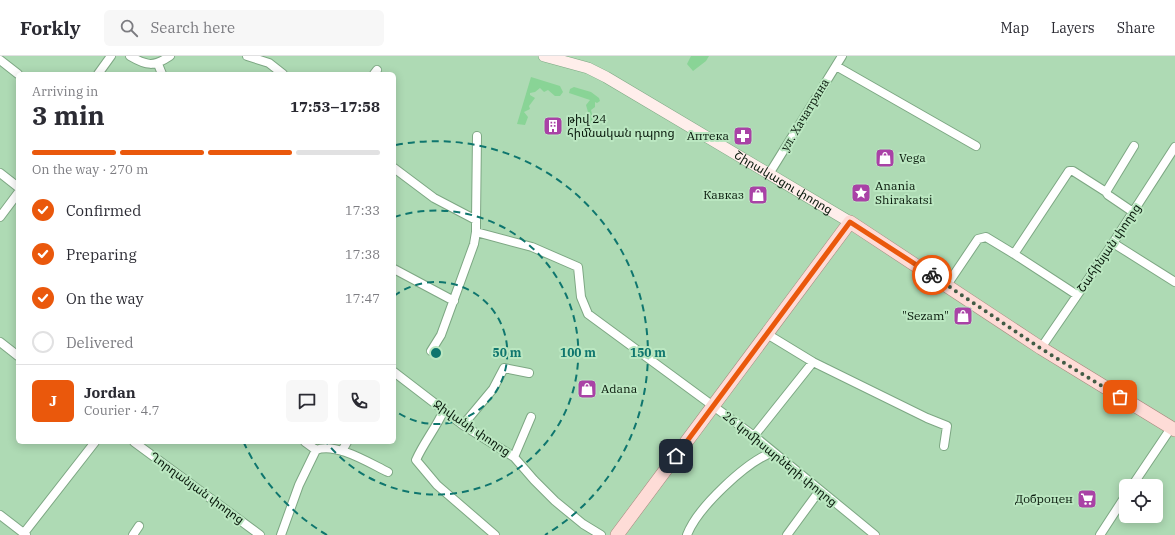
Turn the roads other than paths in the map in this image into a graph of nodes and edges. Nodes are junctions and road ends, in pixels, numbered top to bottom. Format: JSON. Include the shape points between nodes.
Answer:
{"nodes":[{"id":1,"x":111,"y":56,"type":"edge"},
{"id":2,"x":130,"y":56,"type":"edge"},
{"id":3,"x":170,"y":56,"type":"edge"},
{"id":4,"x":247,"y":56,"type":"edge"},
{"id":5,"x":544,"y":56,"type":"edge"},
{"id":6,"x":842,"y":56,"type":"edge"},
{"id":7,"x":0,"y":60,"type":"edge"},
{"id":8,"x":158,"y":64,"type":"junction"},
{"id":9,"x":836,"y":66,"type":"junction"},
{"id":10,"x":16,"y":72,"type":"edge"},
{"id":11,"x":99,"y":72,"type":"edge"},
{"id":12,"x":161,"y":72,"type":"edge"},
{"id":13,"x":280,"y":72,"type":"edge"},
{"id":14,"x":477,"y":136,"type":"dead end"},
{"id":15,"x":976,"y":146,"type":"dead end"},
{"id":16,"x":1134,"y":146,"type":"dead end"},
{"id":17,"x":1175,"y":147,"type":"edge"},
{"id":18,"x":396,"y":170,"type":"edge"},
{"id":19,"x":0,"y":173,"type":"edge"},
{"id":20,"x":769,"y":174,"type":"junction"},
{"id":21,"x":16,"y":185,"type":"edge"},
{"id":22,"x":1106,"y":192,"type":"junction"},
{"id":23,"x":16,"y":196,"type":"edge"},
{"id":24,"x":1133,"y":212,"type":"junction"},
{"id":25,"x":0,"y":217,"type":"edge"},
{"id":26,"x":476,"y":220,"type":"junction"},
{"id":27,"x":850,"y":222,"type":"junction"},
{"id":28,"x":476,"y":232,"type":"junction"},
{"id":29,"x":1113,"y":244,"type":"junction"},
{"id":30,"x":1014,"y":254,"type":"junction"},
{"id":31,"x":396,"y":270,"type":"edge"},
{"id":32,"x":1175,"y":282,"type":"edge"},
{"id":33,"x":947,"y":285,"type":"junction"},
{"id":34,"x":1077,"y":295,"type":"junction"},
{"id":35,"x":454,"y":301,"type":"junction"},
{"id":36,"x":767,"y":334,"type":"junction"},
{"id":37,"x":0,"y":342,"type":"edge"},
{"id":38,"x":1040,"y":348,"type":"junction"},
{"id":39,"x":431,"y":351,"type":"dead end"},
{"id":40,"x":16,"y":354,"type":"edge"},
{"id":41,"x":813,"y":362,"type":"junction"},
{"id":42,"x":529,"y":373,"type":"dead end"},
{"id":43,"x":396,"y":374,"type":"edge"},
{"id":44,"x":713,"y":406,"type":"junction"},
{"id":45,"x":444,"y":410,"type":"junction"},
{"id":46,"x":530,"y":417,"type":"dead end"},
{"id":47,"x":463,"y":425,"type":"junction"},
{"id":48,"x":1173,"y":429,"type":"edge"},
{"id":49,"x":754,"y":436,"type":"junction"},
{"id":50,"x":93,"y":444,"type":"edge"},
{"id":51,"x":137,"y":444,"type":"edge"},
{"id":52,"x":308,"y":444,"type":"edge"},
{"id":53,"x":346,"y":444,"type":"edge"},
{"id":54,"x":944,"y":446,"type":"dead end"},
{"id":55,"x":316,"y":450,"type":"junction"},
{"id":56,"x":342,"y":451,"type":"junction"},
{"id":57,"x":773,"y":452,"type":"junction"},
{"id":58,"x":514,"y":457,"type":"junction"},
{"id":59,"x":388,"y":472,"type":"dead end"},
{"id":60,"x":1137,"y":479,"type":"edge"},
{"id":61,"x":820,"y":490,"type":"junction"},
{"id":62,"x":1119,"y":506,"type":"edge"},
{"id":63,"x":0,"y":515,"type":"edge"},
{"id":64,"x":139,"y":526,"type":"dead end"},
{"id":65,"x":25,"y":534,"type":"edge"},
{"id":66,"x":133,"y":535,"type":"edge"},
{"id":67,"x":260,"y":535,"type":"edge"},
{"id":68,"x":281,"y":535,"type":"edge"},
{"id":69,"x":495,"y":535,"type":"edge"},
{"id":70,"x":601,"y":535,"type":"edge"},
{"id":71,"x":617,"y":535,"type":"edge"},
{"id":72,"x":687,"y":535,"type":"edge"},
{"id":73,"x":787,"y":535,"type":"edge"},
{"id":74,"x":875,"y":535,"type":"edge"},
{"id":75,"x":1100,"y":535,"type":"edge"}],
"edges":[{"from":1,"to":11,"type":"street"},
{"from":2,"to":8,"type":"street","via":[[141,63]]},
{"from":3,"to":8,"type":"street"},
{"from":4,"to":13,"type":"street","via":[[269,63]]},
{"from":5,"to":20,"type":"main road","name":"Շիրակացու փողոց","via":[[588,68],[606,77]]},
{"from":6,"to":9,"type":"street","name":"ул. Хачатряна"},
{"from":7,"to":10,"type":"street"},
{"from":8,"to":12,"type":"street"},
{"from":9,"to":15,"type":"street"},
{"from":9,"to":20,"type":"street","name":"ул. Хачатряна"},
{"from":14,"to":26,"type":"street"},
{"from":16,"to":22,"type":"street"},
{"from":17,"to":24,"type":"street","name":"Շահինյան փողոց"},
{"from":18,"to":26,"type":"street","via":[[434,198]]},
{"from":19,"to":21,"type":"street"},
{"from":20,"to":27,"type":"main road","name":"Շիրակացու փողոց"},
{"from":22,"to":24,"type":"street"},
{"from":22,"to":30,"type":"street","via":[[1069,171]]},
{"from":23,"to":25,"type":"street"},
{"from":24,"to":29,"type":"street","name":"Շահինյան փողոց"},
{"from":26,"to":28,"type":"street"},
{"from":27,"to":33,"type":"main road","name":"Շիրակացու փողոց"},
{"from":27,"to":36,"type":"main road"},
{"from":28,"to":35,"type":"street"},
{"from":28,"to":44,"type":"street","name":"26 կոմիսարների փողոց","via":[[532,247],[578,267],[582,297],[588,314]]},
{"from":29,"to":32,"type":"street"},
{"from":29,"to":34,"type":"street","name":"Շահինյան փողոց"},
{"from":30,"to":33,"type":"street","via":[[986,237],[978,239]]},
{"from":30,"to":34,"type":"street"},
{"from":31,"to":35,"type":"street"},
{"from":33,"to":38,"type":"main road","name":"Շիրակացու փողոց"},
{"from":34,"to":38,"type":"street","name":"Շահինյան փողոց"},
{"from":35,"to":39,"type":"street","via":[[442,335]]},
{"from":36,"to":41,"type":"street"},
{"from":36,"to":44,"type":"main road"},
{"from":37,"to":40,"type":"street"},
{"from":38,"to":48,"type":"main road","name":"Շիրակացու փողոց"},
{"from":41,"to":49,"type":"street"},
{"from":41,"to":54,"type":"street","via":[[947,426]]},
{"from":42,"to":47,"type":"street","via":[[504,368],[493,389]]},
{"from":43,"to":45,"type":"street","name":"Ջիվանի փողոց"},
{"from":44,"to":49,"type":"street","name":"26 կոմիսարների փողոց"},
{"from":44,"to":71,"type":"main road"},
{"from":45,"to":47,"type":"street","name":"Ջիվանի փողոց"},
{"from":45,"to":69,"type":"street","via":[[416,460],[437,484]]},
{"from":46,"to":58,"type":"street"},
{"from":47,"to":58,"type":"street","name":"Ջիվանի փողոց"},
{"from":48,"to":60,"type":"street"},
{"from":49,"to":57,"type":"street","name":"26 կոմիսարների փողոց"},
{"from":50,"to":65,"type":"street"},
{"from":51,"to":67,"type":"street","name":"Ղորղանյան փողոց"},
{"from":52,"to":55,"type":"street"},
{"from":53,"to":56,"type":"street"},
{"from":55,"to":56,"type":"street","via":[[321,448]]},
{"from":55,"to":68,"type":"street","via":[[299,485]]},
{"from":56,"to":59,"type":"street"},
{"from":57,"to":61,"type":"street","name":"26 կոմիսարների փողոց"},
{"from":57,"to":72,"type":"street","via":[[761,457],[724,487],[707,504]]},
{"from":58,"to":70,"type":"street","name":"Ջիվանի փողոց","via":[[555,501]]},
{"from":61,"to":73,"type":"street"},
{"from":61,"to":74,"type":"street","name":"26 կոմիսարների փողոց"},
{"from":62,"to":75,"type":"street"},
{"from":63,"to":65,"type":"street"},
{"from":64,"to":66,"type":"street"}]}
